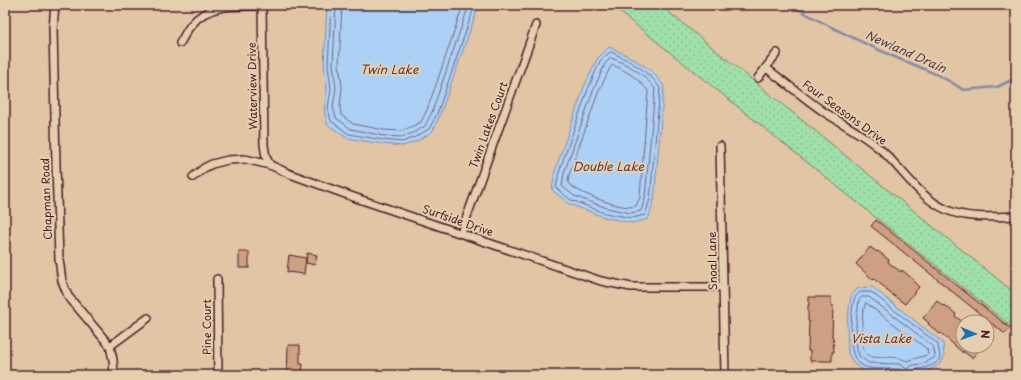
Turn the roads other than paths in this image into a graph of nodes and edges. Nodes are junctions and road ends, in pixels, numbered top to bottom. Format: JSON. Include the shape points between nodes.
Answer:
{"nodes":[{"id":1,"x":55,"y":5,"type":"edge"},
{"id":2,"x":262,"y":5,"type":"edge"},
{"id":3,"x":536,"y":25,"type":"dead end"},
{"id":4,"x":180,"y":43,"type":"dead end"},
{"id":5,"x":777,"y":53,"type":"dead end"},
{"id":6,"x":766,"y":68,"type":"junction"},
{"id":7,"x":758,"y":78,"type":"dead end"},
{"id":8,"x":720,"y":146,"type":"dead end"},
{"id":9,"x":270,"y":165,"type":"junction"},
{"id":10,"x":193,"y":177,"type":"dead end"},
{"id":11,"x":1016,"y":216,"type":"edge"},
{"id":12,"x":461,"y":233,"type":"junction"},
{"id":13,"x":217,"y":279,"type":"dead end"},
{"id":14,"x":723,"y":287,"type":"junction"},
{"id":15,"x":148,"y":318,"type":"dead end"},
{"id":16,"x":110,"y":346,"type":"junction"},
{"id":17,"x":114,"y":375,"type":"edge"},
{"id":18,"x":218,"y":375,"type":"edge"},
{"id":19,"x":725,"y":375,"type":"edge"}],
"edges":[{"from":1,"to":16,"type":"street","name":"Chapman Road","via":[[53,28],[56,157],[62,281],[68,296]]},
{"from":2,"to":4,"type":"street","via":[[227,6],[201,15]]},
{"from":2,"to":9,"type":"street","name":"Waterview Drive","via":[[264,145]]},
{"from":3,"to":12,"type":"street","name":"Twin Lakes Court"},
{"from":5,"to":6,"type":"street"},
{"from":6,"to":7,"type":"street"},
{"from":6,"to":11,"type":"street","name":"Four Seasons Drive","via":[[824,112],[880,149],[915,187],[936,204],[962,215]]},
{"from":8,"to":14,"type":"street","name":"Snoal Lane"},
{"from":9,"to":10,"type":"street","name":"Surfside Drive","via":[[245,159],[228,160],[212,164]]},
{"from":9,"to":12,"type":"street","name":"Surfside Drive"},
{"from":12,"to":14,"type":"street","name":"Surfside Drive","via":[[615,285]]},
{"from":13,"to":18,"type":"street","name":"Pine Court"},
{"from":14,"to":19,"type":"street","name":"Snoal Lane"},
{"from":15,"to":16,"type":"street"},
{"from":16,"to":17,"type":"street"}]}
